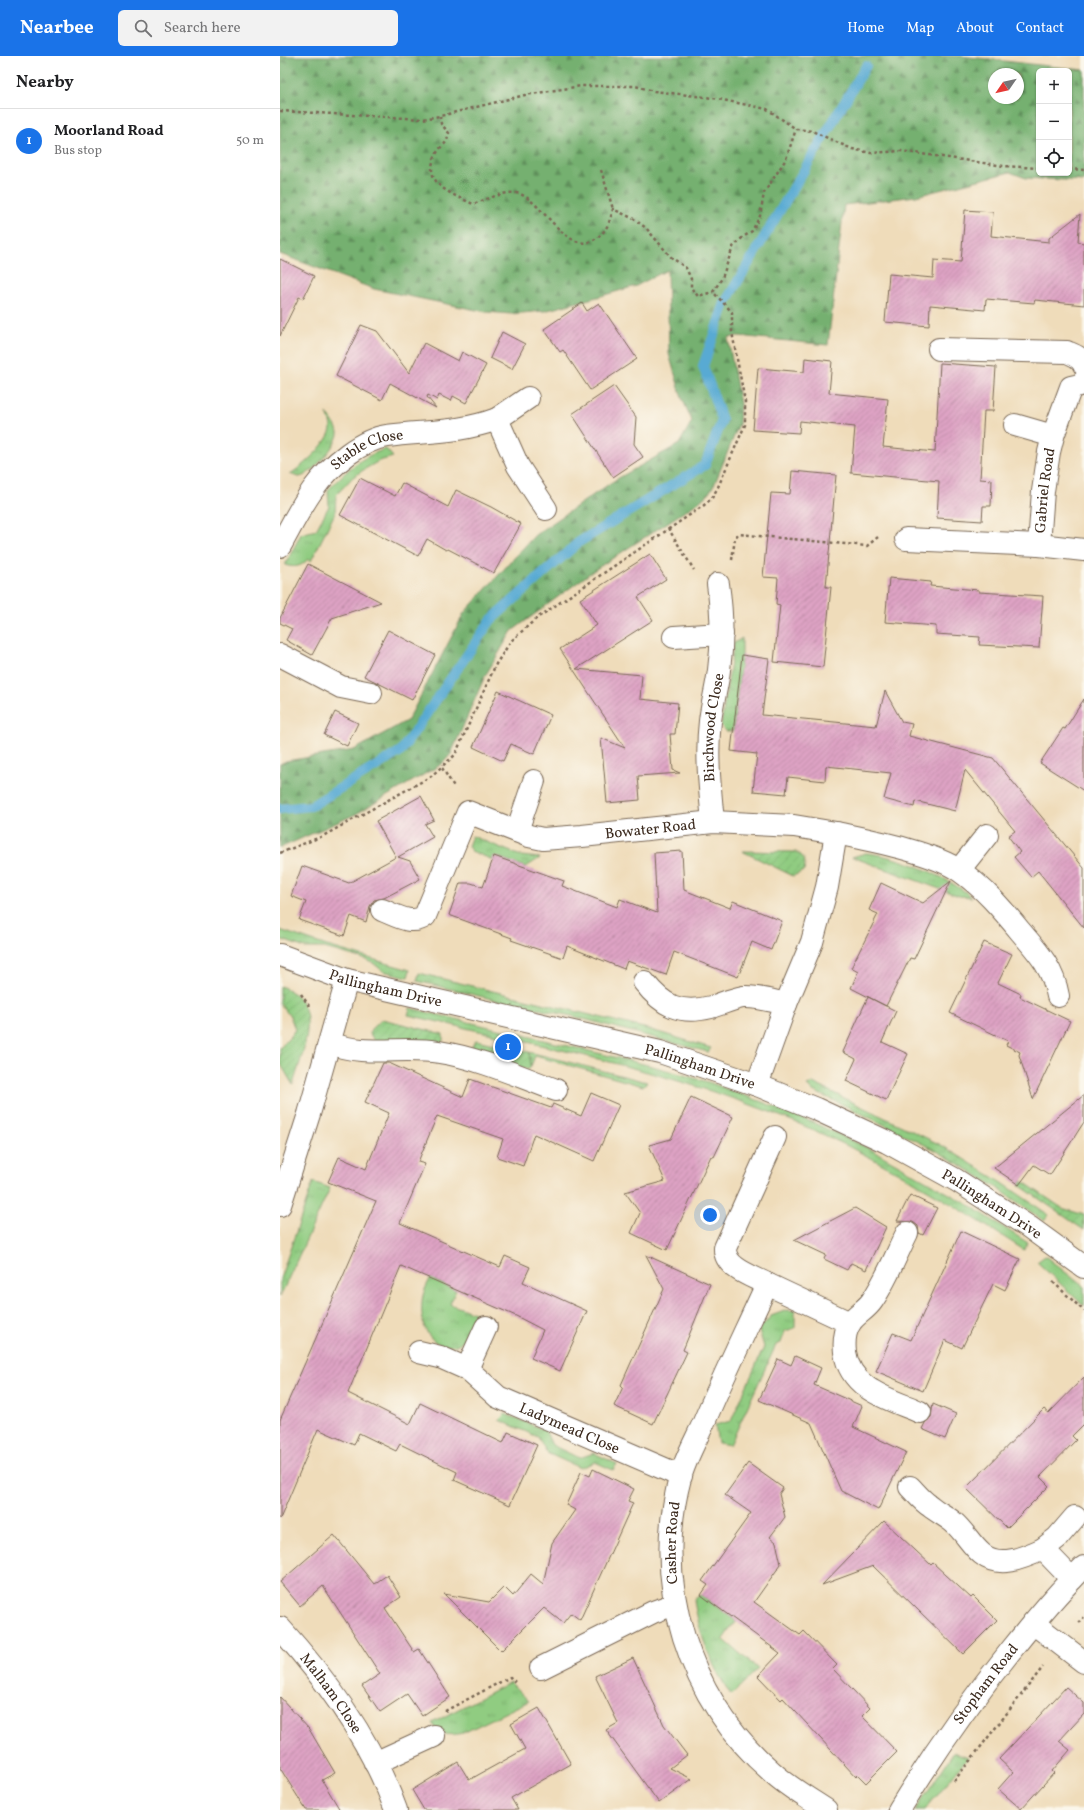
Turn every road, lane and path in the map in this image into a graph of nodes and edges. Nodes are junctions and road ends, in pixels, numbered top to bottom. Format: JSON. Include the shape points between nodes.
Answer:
{"nodes":[{"id":1,"x":280,"y":111,"type":"edge"},
{"id":2,"x":440,"y":116,"type":"junction"},
{"id":3,"x":796,"y":129,"type":"junction"},
{"id":4,"x":1036,"y":168,"type":"edge"},
{"id":5,"x":1072,"y":169,"type":"edge"},
{"id":6,"x":601,"y":170,"type":"dead end"},
{"id":7,"x":1084,"y":170,"type":"edge"},
{"id":8,"x":613,"y":209,"type":"junction"},
{"id":9,"x":713,"y":292,"type":"junction"},
{"id":10,"x":939,"y":349,"type":"dead end"},
{"id":11,"x":1084,"y":365,"type":"edge"},
{"id":12,"x":1078,"y":384,"type":"edge"},
{"id":13,"x":528,"y":398,"type":"dead end"},
{"id":14,"x":497,"y":419,"type":"junction"},
{"id":15,"x":1015,"y":425,"type":"dead end"},
{"id":16,"x":1053,"y":436,"type":"junction"},
{"id":17,"x":546,"y":509,"type":"dead end"},
{"id":18,"x":668,"y":528,"type":"junction"},
{"id":19,"x":882,"y":534,"type":"dead end"},
{"id":20,"x":906,"y":539,"type":"dead end"},
{"id":21,"x":1039,"y":545,"type":"junction"},
{"id":22,"x":280,"y":546,"type":"edge"},
{"id":23,"x":1084,"y":550,"type":"edge"},
{"id":24,"x":732,"y":565,"type":"dead end"},
{"id":25,"x":698,"y":577,"type":"dead end"},
{"id":26,"x":718,"y":584,"type":"dead end"},
{"id":27,"x":722,"y":634,"type":"junction"},
{"id":28,"x":674,"y":636,"type":"dead end"},
{"id":29,"x":280,"y":655,"type":"edge"},
{"id":30,"x":371,"y":693,"type":"dead end"},
{"id":31,"x":534,"y":781,"type":"dead end"},
{"id":32,"x":713,"y":822,"type":"junction"},
{"id":33,"x":517,"y":831,"type":"junction"},
{"id":34,"x":836,"y":833,"type":"junction"},
{"id":35,"x":987,"y":835,"type":"dead end"},
{"id":36,"x":280,"y":854,"type":"edge"},
{"id":37,"x":959,"y":870,"type":"junction"},
{"id":38,"x":382,"y":910,"type":"dead end"},
{"id":39,"x":280,"y":955,"type":"edge"},
{"id":40,"x":347,"y":980,"type":"junction"},
{"id":41,"x":644,"y":982,"type":"dead end"},
{"id":42,"x":1058,"y":996,"type":"dead end"},
{"id":43,"x":786,"y":1004,"type":"junction"},
{"id":44,"x":330,"y":1043,"type":"junction"},
{"id":45,"x":757,"y":1085,"type":"junction"},
{"id":46,"x":556,"y":1090,"type":"dead end"},
{"id":47,"x":775,"y":1137,"type":"dead end"},
{"id":48,"x":280,"y":1205,"type":"edge"},
{"id":49,"x":907,"y":1232,"type":"dead end"},
{"id":50,"x":1084,"y":1267,"type":"edge"},
{"id":51,"x":767,"y":1284,"type":"junction"},
{"id":52,"x":850,"y":1324,"type":"junction"},
{"id":53,"x":486,"y":1327,"type":"dead end"},
{"id":54,"x":419,"y":1352,"type":"dead end"},
{"id":55,"x":467,"y":1369,"type":"junction"},
{"id":56,"x":920,"y":1412,"type":"dead end"},
{"id":57,"x":680,"y":1476,"type":"junction"},
{"id":58,"x":910,"y":1487,"type":"dead end"},
{"id":59,"x":1075,"y":1517,"type":"dead end"},
{"id":60,"x":1044,"y":1550,"type":"junction"},
{"id":61,"x":1080,"y":1573,"type":"edge"},
{"id":62,"x":675,"y":1604,"type":"junction"},
{"id":63,"x":1084,"y":1617,"type":"edge"},
{"id":64,"x":1033,"y":1623,"type":"junction"},
{"id":65,"x":280,"y":1628,"type":"edge"},
{"id":66,"x":1062,"y":1644,"type":"junction"},
{"id":67,"x":1084,"y":1662,"type":"edge"},
{"id":68,"x":541,"y":1668,"type":"dead end"},
{"id":69,"x":434,"y":1736,"type":"dead end"},
{"id":70,"x":375,"y":1763,"type":"junction"},
{"id":71,"x":949,"y":1787,"type":"dead end"},
{"id":72,"x":396,"y":1810,"type":"edge"},
{"id":73,"x":826,"y":1810,"type":"edge"},
{"id":74,"x":899,"y":1810,"type":"edge"}],
"edges":[{"from":1,"to":2,"type":"path","via":[[423,119]]},
{"from":2,"to":3,"type":"path","via":[[525,95],[581,86],[634,86],[767,109]]},
{"from":2,"to":8,"type":"path","via":[[449,133],[446,144],[439,150],[432,164],[432,176],[437,184],[459,198],[473,204],[497,195],[519,193],[542,211],[562,234],[577,242],[588,244],[600,236],[608,226]]},
{"from":3,"to":4,"type":"path","via":[[812,131],[852,149],[870,153],[902,151],[1004,166]]},
{"from":3,"to":9,"type":"path","via":[[786,159],[764,193],[760,216],[752,231],[733,248],[722,278]]},
{"from":5,"to":7,"type":"path"},
{"from":6,"to":8,"type":"path"},
{"from":8,"to":9,"type":"path","via":[[646,228],[671,256],[686,268],[691,279],[691,288],[698,296]]},
{"from":9,"to":18,"type":"path","via":[[732,312],[732,332],[745,402],[745,424],[712,498]]},
{"from":10,"to":11,"type":"street","via":[[1067,352],[1083,361]]},
{"from":12,"to":16,"type":"street","name":"Gabriel Road"},
{"from":13,"to":14,"type":"street","name":"Stable Close"},
{"from":14,"to":17,"type":"street","via":[[518,466]]},
{"from":14,"to":22,"type":"street","name":"Stable Close","via":[[446,432],[385,436],[355,449],[319,480]]},
{"from":15,"to":16,"type":"street","name":"Gabriel Road"},
{"from":16,"to":21,"type":"street","name":"Gabriel Road","via":[[1046,469]]},
{"from":18,"to":25,"type":"path"},
{"from":18,"to":36,"type":"path","via":[[537,618],[511,641],[496,664],[458,750],[442,768],[323,836]]},
{"from":19,"to":24,"type":"path","via":[[867,546],[738,534],[735,538]]},
{"from":20,"to":21,"type":"street","name":"Gabriel Road"},
{"from":21,"to":23,"type":"street","name":"Gabriel Road"},
{"from":26,"to":27,"type":"street","name":"Birchwood Close"},
{"from":27,"to":28,"type":"street"},
{"from":27,"to":32,"type":"street","name":"Birchwood Close","via":[[708,740]]},
{"from":29,"to":30,"type":"street","via":[[341,687]]},
{"from":31,"to":33,"type":"street"},
{"from":32,"to":33,"type":"street","name":"Bowater Road","via":[[543,839]]},
{"from":32,"to":34,"type":"street","name":"Bowater Road","via":[[794,826]]},
{"from":33,"to":38,"type":"street","name":"Bowater Road","via":[[468,812],[425,916],[411,920]]},
{"from":34,"to":37,"type":"street","name":"Bowater Road","via":[[917,853]]},
{"from":34,"to":43,"type":"street","via":[[827,887],[812,942]]},
{"from":35,"to":37,"type":"street"},
{"from":37,"to":42,"type":"street","name":"Bowater Road","via":[[996,902],[1045,961],[1055,981]]},
{"from":39,"to":40,"type":"street","name":"Pallingham Drive"},
{"from":40,"to":44,"type":"street"},
{"from":40,"to":45,"type":"street","name":"Pallingham Drive","via":[[660,1052]]},
{"from":41,"to":43,"type":"street","via":[[661,1000],[673,1007],[686,1010],[710,1007],[744,997]]},
{"from":43,"to":45,"type":"street"},
{"from":44,"to":46,"type":"street","via":[[352,1050],[419,1049],[440,1052],[476,1061]]},
{"from":44,"to":48,"type":"street"},
{"from":45,"to":50,"type":"street","name":"Pallingham Drive","via":[[887,1142],[956,1180],[1029,1227]]},
{"from":47,"to":51,"type":"street","via":[[725,1248],[726,1258],[733,1266]]},
{"from":49,"to":52,"type":"street","via":[[871,1302]]},
{"from":51,"to":52,"type":"street"},
{"from":51,"to":57,"type":"street","name":"Casher Road"},
{"from":52,"to":56,"type":"street","via":[[845,1348],[854,1377],[868,1389]]},
{"from":53,"to":55,"type":"street"},
{"from":54,"to":55,"type":"street","name":"Ladymead Close","via":[[440,1357]]},
{"from":55,"to":57,"type":"street","name":"Ladymead Close","via":[[498,1397]]},
{"from":57,"to":62,"type":"street","name":"Casher Road","via":[[672,1541],[671,1569]]},
{"from":58,"to":60,"type":"street","via":[[929,1506],[952,1521],[981,1554],[990,1559],[1001,1562]]},
{"from":59,"to":60,"type":"street"},
{"from":60,"to":61,"type":"street"},
{"from":61,"to":64,"type":"street","name":"Stopham Road"},
{"from":62,"to":68,"type":"street","via":[[653,1612]]},
{"from":62,"to":73,"type":"street","name":"Casher Road","via":[[684,1640],[693,1662],[706,1690],[726,1720],[747,1748],[772,1772]]},
{"from":63,"to":66,"type":"path"},
{"from":64,"to":66,"type":"street"},
{"from":64,"to":74,"type":"street","name":"Stopham Road","via":[[980,1689]]},
{"from":65,"to":70,"type":"street","name":"Malham Close","via":[[314,1667],[356,1729]]},
{"from":66,"to":67,"type":"street"},
{"from":66,"to":71,"type":"path"},
{"from":69,"to":70,"type":"street"},
{"from":70,"to":72,"type":"street","name":"Malham Close"}]}
